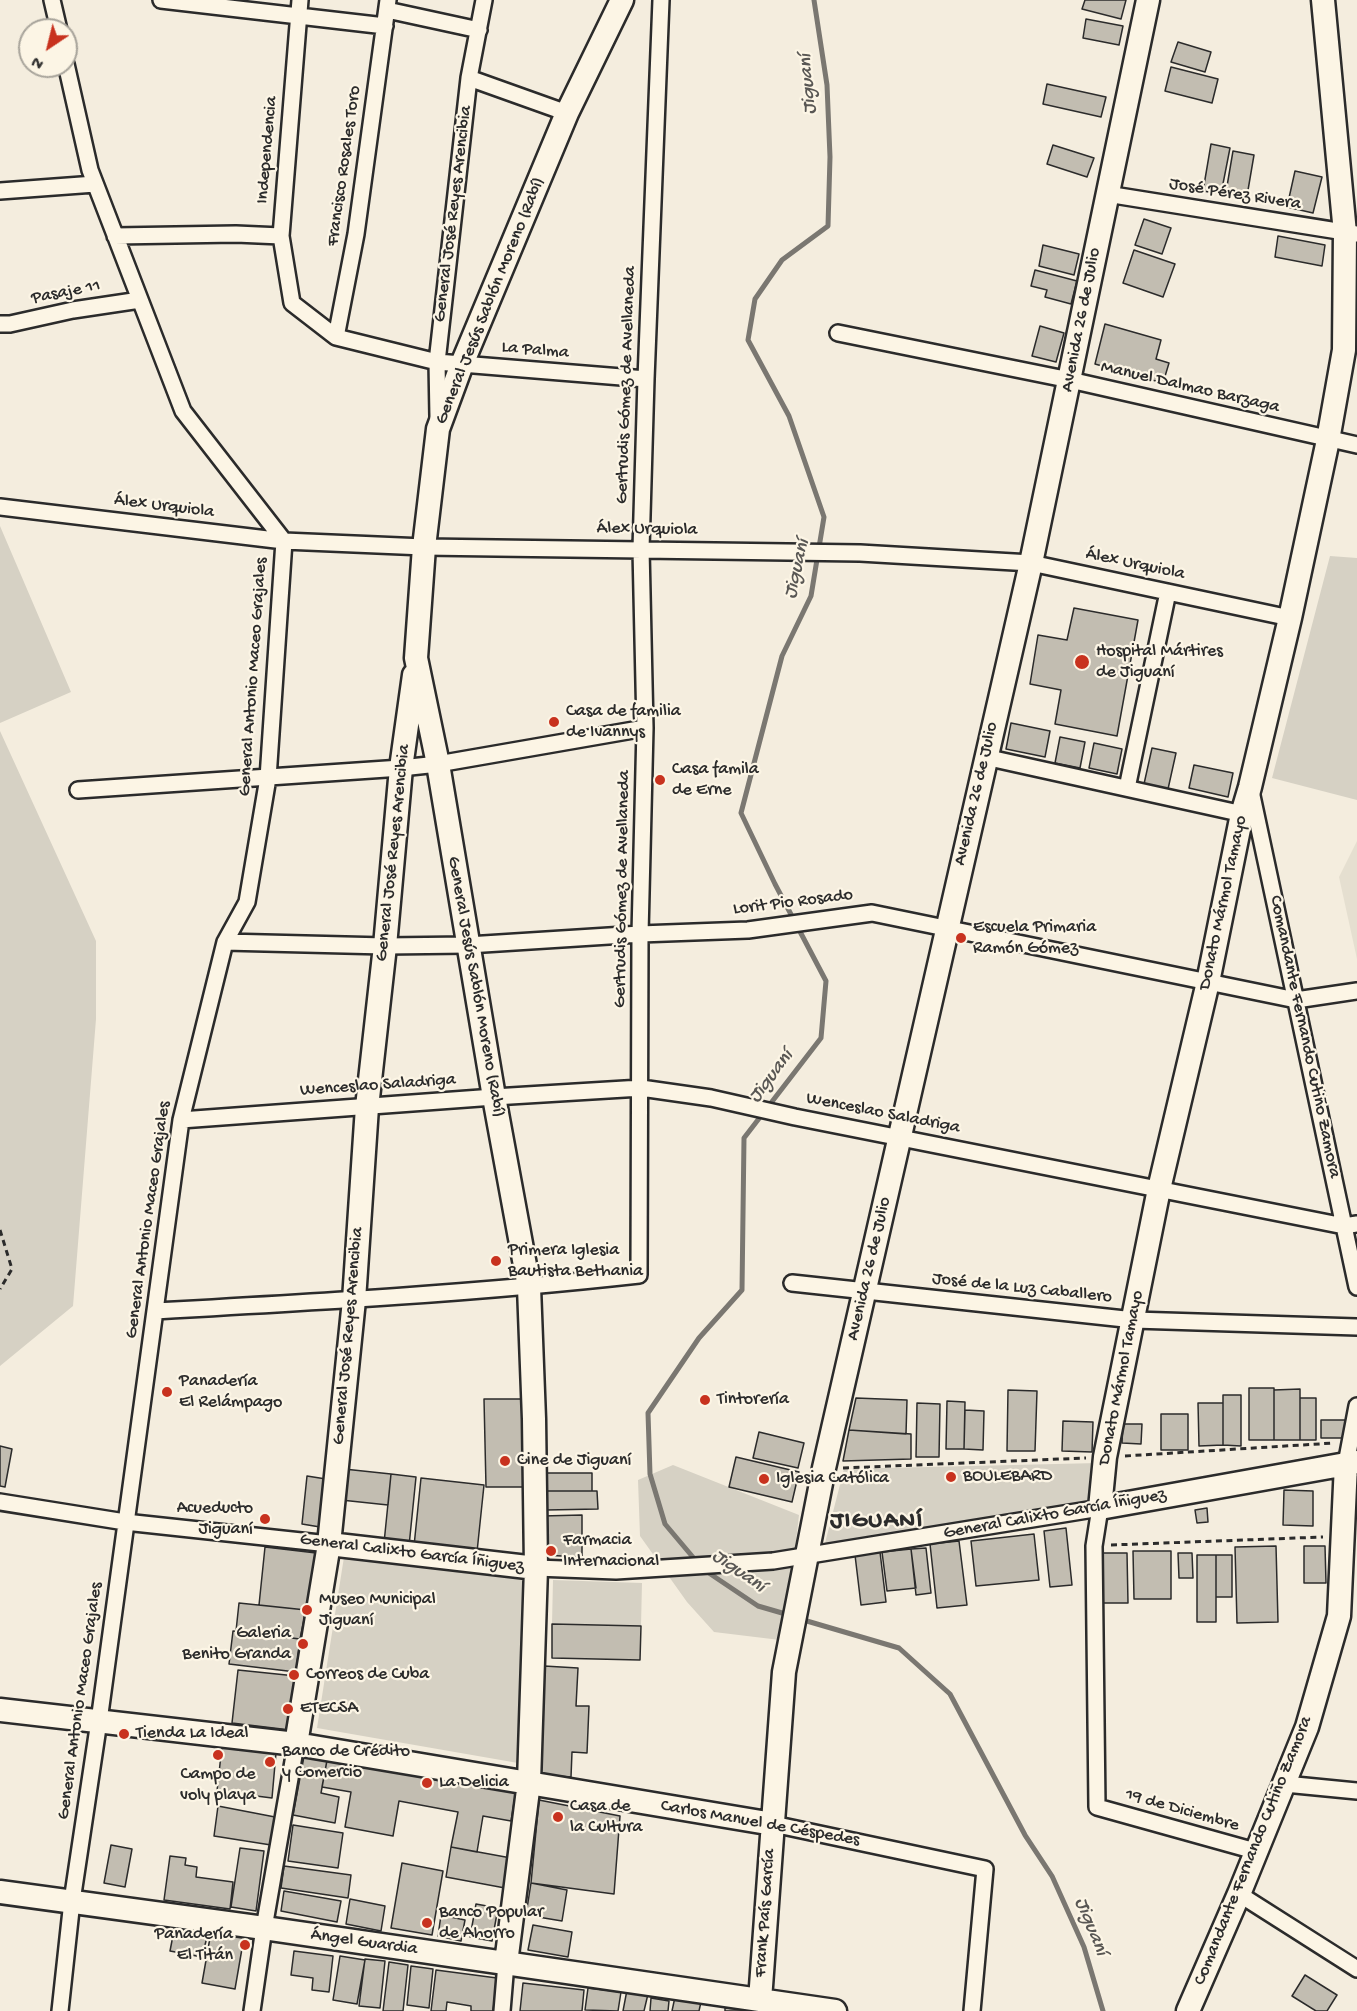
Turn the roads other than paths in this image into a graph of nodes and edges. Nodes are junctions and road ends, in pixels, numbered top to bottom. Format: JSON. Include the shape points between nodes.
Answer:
{"nodes":[{"id":1,"x":52,"y":0,"type":"edge"},
{"id":2,"x":161,"y":0,"type":"edge"},
{"id":3,"x":300,"y":0,"type":"edge"},
{"id":4,"x":484,"y":0,"type":"edge"},
{"id":5,"x":622,"y":0,"type":"edge"},
{"id":6,"x":661,"y":0,"type":"edge"},
{"id":7,"x":1148,"y":0,"type":"edge"},
{"id":8,"x":1323,"y":0,"type":"edge"},
{"id":9,"x":387,"y":12,"type":"edge"},
{"id":10,"x":298,"y":16,"type":"junction"},
{"id":11,"x":56,"y":18,"type":"edge"},
{"id":12,"x":479,"y":30,"type":"junction"},
{"id":13,"x":69,"y":78,"type":"edge"},
{"id":14,"x":469,"y":78,"type":"junction"},
{"id":15,"x":567,"y":113,"type":"junction"},
{"id":16,"x":95,"y":184,"type":"junction"},
{"id":17,"x":0,"y":192,"type":"edge"},
{"id":18,"x":1107,"y":194,"type":"junction"},
{"id":19,"x":1351,"y":233,"type":"edge"},
{"id":20,"x":115,"y":236,"type":"junction"},
{"id":21,"x":280,"y":236,"type":"junction"},
{"id":22,"x":140,"y":300,"type":"junction"},
{"id":23,"x":292,"y":303,"type":"joint"},
{"id":24,"x":0,"y":324,"type":"edge"},
{"id":25,"x":838,"y":333,"type":"dead end"},
{"id":26,"x":336,"y":337,"type":"junction"},
{"id":27,"x":436,"y":362,"type":"junction"},
{"id":28,"x":462,"y":364,"type":"junction"},
{"id":29,"x":646,"y":379,"type":"junction"},
{"id":30,"x":1070,"y":380,"type":"junction"},
{"id":31,"x":438,"y":429,"type":"junction"},
{"id":32,"x":1328,"y":440,"type":"junction"},
{"id":33,"x":1357,"y":445,"type":"edge"},
{"id":34,"x":0,"y":507,"type":"edge"},
{"id":35,"x":284,"y":541,"type":"junction"},
{"id":36,"x":424,"y":547,"type":"junction"},
{"id":37,"x":641,"y":549,"type":"junction"},
{"id":38,"x":1031,"y":563,"type":"junction"},
{"id":39,"x":1168,"y":592,"type":"junction"},
{"id":40,"x":1290,"y":618,"type":"junction"},
{"id":41,"x":416,"y":658,"type":"junction"},
{"id":42,"x":645,"y":728,"type":"junction"},
{"id":43,"x":985,"y":757,"type":"junction"},
{"id":44,"x":438,"y":764,"type":"junction"},
{"id":45,"x":401,"y":768,"type":"junction"},
{"id":46,"x":268,"y":778,"type":"junction"},
{"id":47,"x":1127,"y":788,"type":"junction"},
{"id":48,"x":78,"y":790,"type":"dead end"},
{"id":49,"x":1249,"y":815,"type":"junction"},
{"id":50,"x":947,"y":929,"type":"junction"},
{"id":51,"x":640,"y":934,"type":"junction"},
{"id":52,"x":225,"y":942,"type":"junction"},
{"id":53,"x":468,"y":945,"type":"junction"},
{"id":54,"x":385,"y":946,"type":"junction"},
{"id":55,"x":1208,"y":982,"type":"junction"},
{"id":56,"x":1357,"y":991,"type":"edge"},
{"id":57,"x":1296,"y":1000,"type":"junction"},
{"id":58,"x":641,"y":1088,"type":"junction"},
{"id":59,"x":494,"y":1097,"type":"junction"},
{"id":60,"x":366,"y":1107,"type":"junction"},
{"id":61,"x":181,"y":1120,"type":"junction"},
{"id":62,"x":901,"y":1138,"type":"junction"},
{"id":63,"x":1159,"y":1189,"type":"junction"},
{"id":64,"x":1351,"y":1225,"type":"edge"},
{"id":65,"x":792,"y":1283,"type":"dead end"},
{"id":66,"x":529,"y":1287,"type":"junction"},
{"id":67,"x":1357,"y":1287,"type":"edge"},
{"id":68,"x":864,"y":1292,"type":"junction"},
{"id":69,"x":354,"y":1300,"type":"junction"},
{"id":70,"x":154,"y":1311,"type":"junction"},
{"id":71,"x":1134,"y":1320,"type":"junction"},
{"id":72,"x":1357,"y":1326,"type":"edge"},
{"id":73,"x":1357,"y":1406,"type":"edge"},
{"id":74,"x":1352,"y":1463,"type":"edge"},
{"id":75,"x":0,"y":1502,"type":"edge"},
{"id":76,"x":1100,"y":1508,"type":"junction"},
{"id":77,"x":125,"y":1522,"type":"junction"},
{"id":78,"x":329,"y":1544,"type":"junction"},
{"id":79,"x":808,"y":1556,"type":"junction"},
{"id":80,"x":536,"y":1568,"type":"junction"},
{"id":81,"x":801,"y":1588,"type":"joint"},
{"id":82,"x":0,"y":1710,"type":"edge"},
{"id":83,"x":99,"y":1721,"type":"junction"},
{"id":84,"x":296,"y":1744,"type":"junction"},
{"id":85,"x":529,"y":1782,"type":"junction"},
{"id":86,"x":1285,"y":1784,"type":"junction"},
{"id":87,"x":1357,"y":1791,"type":"edge"},
{"id":88,"x":1097,"y":1808,"type":"joint"},
{"id":89,"x":772,"y":1824,"type":"junction"},
{"id":90,"x":1255,"y":1851,"type":"junction"},
{"id":91,"x":0,"y":1892,"type":"edge"},
{"id":92,"x":1239,"y":1894,"type":"junction"},
{"id":93,"x":72,"y":1901,"type":"junction"},
{"id":94,"x":264,"y":1928,"type":"junction"},
{"id":95,"x":506,"y":1963,"type":"junction"},
{"id":96,"x":1357,"y":1969,"type":"edge"},
{"id":97,"x":760,"y":2006,"type":"edge"},
{"id":98,"x":60,"y":2011,"type":"edge"},
{"id":99,"x":252,"y":2011,"type":"edge"},
{"id":100,"x":502,"y":2011,"type":"edge"},
{"id":101,"x":835,"y":2011,"type":"edge"},
{"id":102,"x":972,"y":2011,"type":"edge"},
{"id":103,"x":1188,"y":2011,"type":"edge"}],
"edges":[{"from":1,"to":11,"type":"street"},
{"from":2,"to":10,"type":"street"},
{"from":3,"to":10,"type":"street","name":"Independencia"},
{"from":4,"to":12,"type":"street","name":"General José Reyes Arencibia"},
{"from":5,"to":15,"type":"street","name":"General Jesús Sablón Moreno (Rabí)"},
{"from":6,"to":29,"type":"street","name":"Gertrudis Gómez de Avellaneda"},
{"from":7,"to":18,"type":"street","name":"Avenida 26 de Julio"},
{"from":8,"to":19,"type":"street","name":"Donato Mármol Tamayo"},
{"from":9,"to":10,"type":"street"},
{"from":9,"to":12,"type":"street"},
{"from":9,"to":26,"type":"street","name":"Francisco Rosales Toro","via":[[356,234]]},
{"from":10,"to":21,"type":"street","name":"Independencia"},
{"from":12,"to":14,"type":"street","name":"General José Reyes Arencibia"},
{"from":13,"to":16,"type":"street","name":"General Antonio Maceo Grajales"},
{"from":14,"to":15,"type":"street"},
{"from":14,"to":27,"type":"street","name":"General José Reyes Arencibia"},
{"from":15,"to":28,"type":"street","name":"General Jesús Sablón Moreno (Rabí)"},
{"from":16,"to":17,"type":"street"},
{"from":16,"to":20,"type":"street","name":"General Antonio Maceo Grajales"},
{"from":18,"to":19,"type":"street","name":"José Pérez Rivera"},
{"from":18,"to":30,"type":"street","name":"Avenida 26 de Julio"},
{"from":19,"to":32,"type":"street","name":"Donato Mármol Tamayo","via":[[1344,350]]},
{"from":20,"to":21,"type":"street"},
{"from":20,"to":22,"type":"street","name":"General Antonio Maceo Grajales"},
{"from":21,"to":23,"type":"street","name":"Independencia"},
{"from":22,"to":24,"type":"street","name":"Pasaje 11"},
{"from":22,"to":35,"type":"street","name":"General Antonio Maceo Grajales","via":[[183,411]]},
{"from":23,"to":26,"type":"street","name":"La Palma"},
{"from":25,"to":30,"type":"street","name":"Manuel Dalmao Barzaga"},
{"from":26,"to":27,"type":"street","name":"La Palma"},
{"from":27,"to":28,"type":"street","name":"La Palma"},
{"from":27,"to":31,"type":"street","name":"General José Reyes Arencibia"},
{"from":28,"to":29,"type":"street","name":"La Palma"},
{"from":28,"to":31,"type":"street","name":"General Jesús Sablón Moreno (Rabí)"},
{"from":29,"to":37,"type":"street","name":"Gertrudis Gómez de Avellaneda"},
{"from":30,"to":32,"type":"street","name":"Manuel Dalmao Barzaga"},
{"from":30,"to":38,"type":"street","name":"Avenida 26 de Julio"},
{"from":31,"to":36,"type":"street","name":"General Jesús Sablón Moreno (Rabí)"},
{"from":32,"to":33,"type":"street","name":"Manuel Dalmao Barzaga"},
{"from":32,"to":40,"type":"street","name":"Donato Mármol Tamayo"},
{"from":34,"to":35,"type":"street","name":"Álex Urquiola"},
{"from":35,"to":36,"type":"street","name":"Álex Urquiola"},
{"from":35,"to":46,"type":"street","name":"General Antonio Maceo Grajales"},
{"from":36,"to":37,"type":"street","name":"Álex Urquiola"},
{"from":36,"to":41,"type":"street","name":"General Jesús Sablón Moreno (Rabí)"},
{"from":37,"to":38,"type":"street","name":"Álex Urquiola","via":[[860,553]]},
{"from":37,"to":42,"type":"street","name":"Gertrudis Gómez de Avellaneda"},
{"from":38,"to":39,"type":"street","name":"Álex Urquiola"},
{"from":38,"to":43,"type":"street","name":"Avenida 26 de Julio"},
{"from":39,"to":40,"type":"street","name":"Álex Urquiola"},
{"from":39,"to":47,"type":"street"},
{"from":40,"to":49,"type":"street","name":"Donato Mármol Tamayo","via":[[1250,787]]},
{"from":41,"to":44,"type":"street","name":"General Jesús Sablón Moreno (Rabí)"},
{"from":41,"to":45,"type":"street","name":"General José Reyes Arencibia"},
{"from":42,"to":44,"type":"street"},
{"from":42,"to":51,"type":"street","name":"Gertrudis Gómez de Avellaneda"},
{"from":43,"to":47,"type":"street"},
{"from":43,"to":50,"type":"street","name":"Avenida 26 de Julio"},
{"from":44,"to":45,"type":"street"},
{"from":44,"to":53,"type":"street","name":"General Jesús Sablón Moreno (Rabí)"},
{"from":45,"to":46,"type":"street"},
{"from":45,"to":54,"type":"street","name":"General José Reyes Arencibia"},
{"from":46,"to":48,"type":"street"},
{"from":46,"to":52,"type":"street","name":"General Antonio Maceo Grajales","via":[[247,902]]},
{"from":47,"to":49,"type":"street"},
{"from":49,"to":55,"type":"street","name":"Donato Mármol Tamayo"},
{"from":49,"to":57,"type":"street","name":"Comandante Fernando Cutiño Zamora"},
{"from":50,"to":51,"type":"street","name":"Lorit Pio Rosado","via":[[872,914],[748,930]]},
{"from":50,"to":55,"type":"street","name":"Lorit Pio Rosado"},
{"from":50,"to":62,"type":"street","name":"Avenida 26 de Julio"},
{"from":51,"to":53,"type":"street","name":"Lorit Pio Rosado"},
{"from":51,"to":58,"type":"street","name":"Gertrudis Gómez de Avellaneda"},
{"from":52,"to":54,"type":"street","name":"Lorit Pio Rosado"},
{"from":52,"to":61,"type":"street","name":"General Antonio Maceo Grajales"},
{"from":53,"to":54,"type":"street","name":"Lorit Pio Rosado"},
{"from":53,"to":59,"type":"street","name":"General Jesús Sablón Moreno (Rabí)"},
{"from":54,"to":60,"type":"street","name":"General José Reyes Arencibia"},
{"from":55,"to":57,"type":"street","name":"Lorit Pio Rosado"},
{"from":55,"to":63,"type":"street","name":"Donato Mármol Tamayo"},
{"from":56,"to":57,"type":"street","name":"Lorit Pio Rosado"},
{"from":57,"to":64,"type":"street","name":"Comandante Fernando Cutiño Zamora"},
{"from":58,"to":59,"type":"street","name":"Wenceslao Saladriga"},
{"from":58,"to":62,"type":"street","name":"Wenceslao Saladriga","via":[[711,1098]]},
{"from":58,"to":66,"type":"street","name":"Gertrudis Gómez de Avellaneda","via":[[639,1275]]},
{"from":59,"to":60,"type":"street","name":"Wenceslao Saladriga"},
{"from":59,"to":66,"type":"street","name":"General Jesús Sablón Moreno (Rabí)"},
{"from":60,"to":61,"type":"street","name":"Wenceslao Saladriga"},
{"from":60,"to":69,"type":"street","name":"General José Reyes Arencibia"},
{"from":61,"to":70,"type":"street","name":"General Antonio Maceo Grajales"},
{"from":62,"to":63,"type":"street","name":"Wenceslao Saladriga"},
{"from":62,"to":68,"type":"street","name":"Avenida 26 de Julio"},
{"from":63,"to":64,"type":"street","name":"Wenceslao Saladriga"},
{"from":63,"to":71,"type":"street","name":"Donato Mármol Tamayo"},
{"from":64,"to":67,"type":"street","name":"Comandante Fernando Cutiño Zamora"},
{"from":65,"to":68,"type":"street","name":"José de la Luz Caballero"},
{"from":66,"to":69,"type":"street"},
{"from":66,"to":80,"type":"street","name":"General Jesús Sablón Moreno (Rabí)"},
{"from":68,"to":71,"type":"street","name":"José de la Luz Caballero"},
{"from":68,"to":79,"type":"street","name":"Avenida 26 de Julio"},
{"from":69,"to":70,"type":"street"},
{"from":69,"to":78,"type":"street","name":"General José Reyes Arencibia"},
{"from":70,"to":77,"type":"street","name":"General Antonio Maceo Grajales"},
{"from":71,"to":72,"type":"street","name":"José de la Luz Caballero"},
{"from":71,"to":76,"type":"street","name":"Donato Mármol Tamayo","via":[[1104,1457]]},
{"from":73,"to":74,"type":"street","name":"Comandante Fernando Cutiño Zamora"},
{"from":74,"to":76,"type":"street","name":"General Calixto García Íñiguez"},
{"from":74,"to":86,"type":"street","name":"Comandante Fernando Cutiño Zamora","via":[[1339,1616],[1307,1727]]},
{"from":75,"to":77,"type":"street","name":"General Calixto García Íñiguez"},
{"from":76,"to":79,"type":"street","name":"General Calixto García Íñiguez"},
{"from":76,"to":88,"type":"street","name":"Donato Mármol Tamayo","via":[[1094,1546]]},
{"from":77,"to":78,"type":"street","name":"General Calixto García Íñiguez"},
{"from":77,"to":83,"type":"street","name":"General Antonio Maceo Grajales"},
{"from":78,"to":80,"type":"street","name":"General Calixto García Íñiguez"},
{"from":78,"to":84,"type":"street","name":"General José Reyes Arencibia"},
{"from":79,"to":80,"type":"street","name":"General Calixto García Íñiguez","via":[[616,1571]]},
{"from":79,"to":81,"type":"street","name":"Avenida 26 de Julio"},
{"from":80,"to":85,"type":"street","name":"General Jesús Sablón Moreno (Rabí)"},
{"from":81,"to":89,"type":"street","name":"Frank País García","via":[[784,1672]]},
{"from":82,"to":83,"type":"street","name":"Carlos Manuel de Céspedes"},
{"from":83,"to":84,"type":"street","name":"Carlos Manuel de Céspedes"},
{"from":83,"to":93,"type":"street","name":"General Antonio Maceo Grajales"},
{"from":84,"to":85,"type":"street","name":"Carlos Manuel de Céspedes"},
{"from":84,"to":94,"type":"street","name":"General José Reyes Arencibia"},
{"from":85,"to":89,"type":"street","name":"Carlos Manuel de Céspedes"},
{"from":85,"to":95,"type":"street","name":"General Jesús Sablón Moreno (Rabí)"},
{"from":86,"to":87,"type":"street"},
{"from":86,"to":90,"type":"street","name":"Comandante Fernando Cutiño Zamora"},
{"from":88,"to":90,"type":"street","name":"19 de Diciembre"},
{"from":89,"to":97,"type":"street","name":"Frank País García"},
{"from":89,"to":102,"type":"street","name":"Carlos Manuel de Céspedes","via":[[985,1869]]},
{"from":90,"to":92,"type":"street","name":"Comandante Fernando Cutiño Zamora"},
{"from":91,"to":93,"type":"street","name":"Ángel Guardia"},
{"from":92,"to":96,"type":"street"},
{"from":92,"to":103,"type":"street","name":"Comandante Fernando Cutiño Zamora"},
{"from":93,"to":94,"type":"street","name":"Ángel Guardia"},
{"from":93,"to":98,"type":"street","name":"General Antonio Maceo Grajales"},
{"from":94,"to":95,"type":"street","name":"Ángel Guardia"},
{"from":94,"to":99,"type":"street","name":"General José Reyes Arencibia"},
{"from":95,"to":97,"type":"street","name":"Ángel Guardia"},
{"from":95,"to":100,"type":"street","name":"General Jesús Sablón Moreno (Rabí)"},
{"from":97,"to":101,"type":"street","name":"Ángel Guardia"}]}
